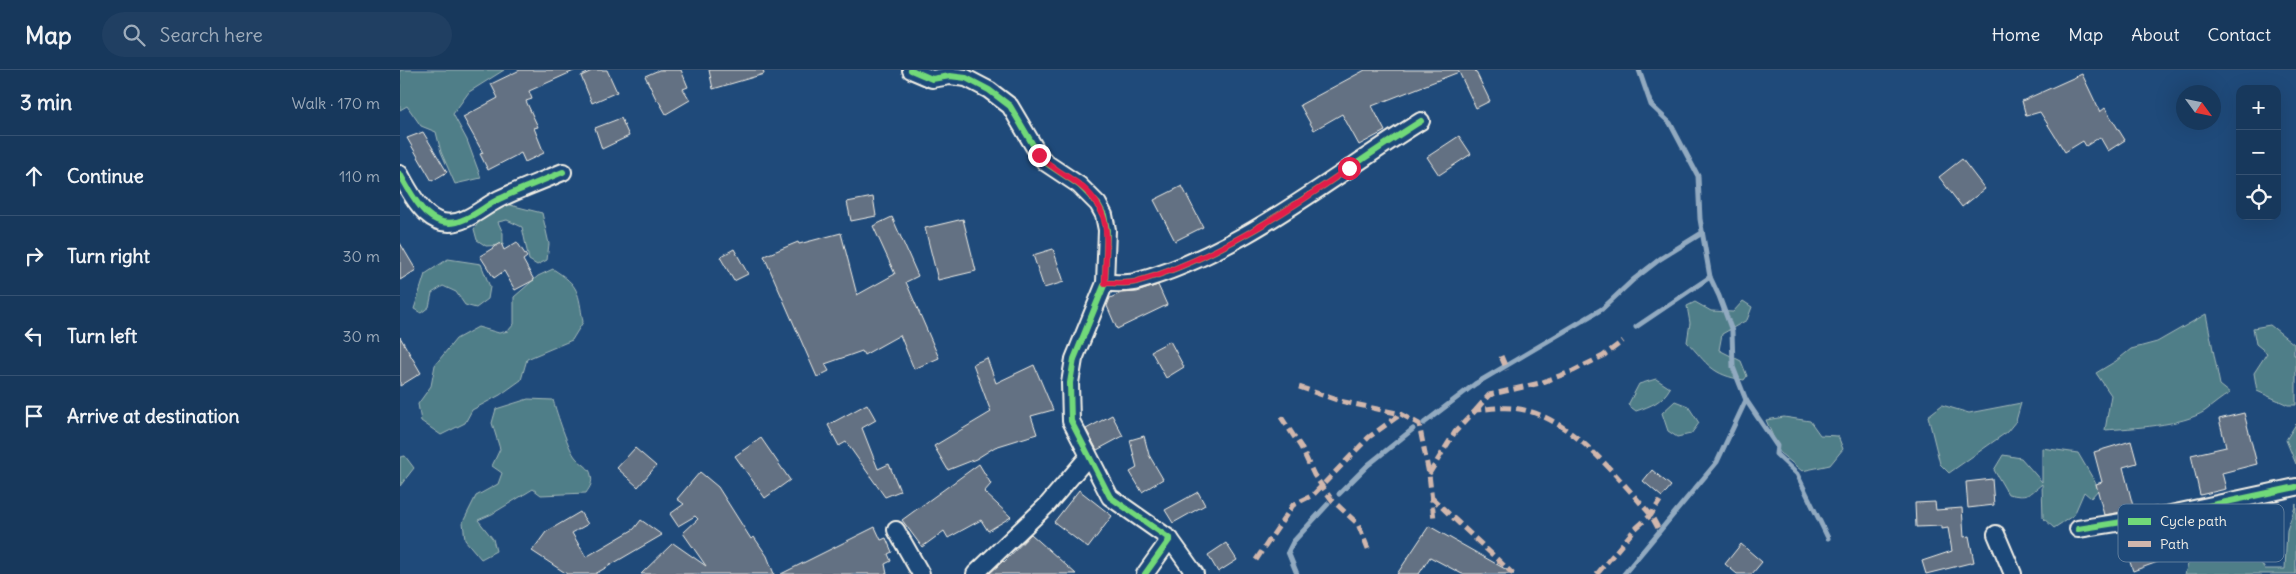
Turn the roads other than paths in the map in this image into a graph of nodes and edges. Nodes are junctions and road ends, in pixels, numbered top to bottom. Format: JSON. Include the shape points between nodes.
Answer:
{"nodes":[{"id":1,"x":911,"y":70,"type":"edge"},
{"id":2,"x":1421,"y":121,"type":"dead end"},
{"id":3,"x":563,"y":172,"type":"dead end"},
{"id":4,"x":400,"y":174,"type":"edge"},
{"id":5,"x":1105,"y":283,"type":"junction"},
{"id":6,"x":1088,"y":457,"type":"junction"},
{"id":7,"x":2296,"y":487,"type":"edge"},
{"id":8,"x":2217,"y":504,"type":"edge"},
{"id":9,"x":2118,"y":523,"type":"edge"},
{"id":10,"x":2078,"y":529,"type":"dead end"},
{"id":11,"x":896,"y":530,"type":"dead end"},
{"id":12,"x":1996,"y":534,"type":"dead end"},
{"id":13,"x":1170,"y":539,"type":"junction"},
{"id":14,"x":921,"y":574,"type":"edge"},
{"id":15,"x":975,"y":574,"type":"edge"},
{"id":16,"x":1145,"y":574,"type":"edge"},
{"id":17,"x":1195,"y":574,"type":"edge"},
{"id":18,"x":2013,"y":574,"type":"edge"}],
"edges":[{"from":1,"to":5,"type":"street","via":[[932,79],[966,78],[1010,106],[1039,155],[1079,185],[1104,215],[1107,230]]},
{"from":2,"to":5,"type":"street","via":[[1264,224],[1192,261],[1133,282]]},
{"from":3,"to":4,"type":"street","via":[[498,200],[464,220],[446,223],[432,218],[419,207]]},
{"from":5,"to":6,"type":"street","via":[[1074,359],[1070,383],[1071,421]]},
{"from":6,"to":13,"type":"street","via":[[1110,497]]},
{"from":6,"to":15,"type":"street","via":[[1047,505]]},
{"from":7,"to":8,"type":"street"},
{"from":9,"to":10,"type":"street"},
{"from":11,"to":14,"type":"street"},
{"from":12,"to":18,"type":"street"},
{"from":13,"to":16,"type":"street"},
{"from":13,"to":17,"type":"street"}]}
